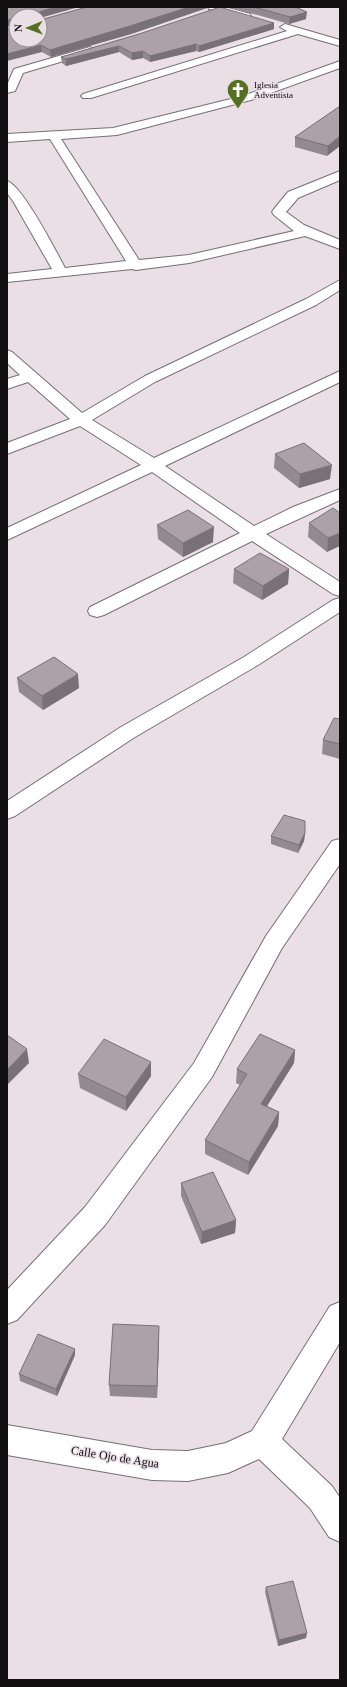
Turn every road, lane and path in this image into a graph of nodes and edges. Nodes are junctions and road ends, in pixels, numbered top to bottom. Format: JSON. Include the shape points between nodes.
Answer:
{"nodes":[{"id":1,"x":213,"y":10,"type":"edge"},
{"id":2,"x":256,"y":19,"type":"edge"},
{"id":3,"x":277,"y":25,"type":"dead end"},
{"id":4,"x":298,"y":31,"type":"junction"},
{"id":5,"x":340,"y":43,"type":"edge"},
{"id":6,"x":104,"y":46,"type":"edge"},
{"id":7,"x":340,"y":64,"type":"edge"},
{"id":8,"x":7,"y":90,"type":"edge"},
{"id":9,"x":87,"y":96,"type":"dead end"},
{"id":10,"x":53,"y":135,"type":"junction"},
{"id":11,"x":7,"y":138,"type":"edge"},
{"id":12,"x":340,"y":175,"type":"edge"},
{"id":13,"x":7,"y":185,"type":"edge"},
{"id":14,"x":305,"y":232,"type":"junction"},
{"id":15,"x":340,"y":245,"type":"edge"},
{"id":16,"x":136,"y":266,"type":"junction"},
{"id":17,"x":61,"y":272,"type":"junction"},
{"id":18,"x":7,"y":278,"type":"edge"},
{"id":19,"x":340,"y":284,"type":"edge"},
{"id":20,"x":7,"y":355,"type":"edge"},
{"id":21,"x":31,"y":376,"type":"junction"},
{"id":22,"x":340,"y":376,"type":"edge"},
{"id":23,"x":7,"y":384,"type":"edge"},
{"id":24,"x":81,"y":420,"type":"junction"},
{"id":25,"x":7,"y":449,"type":"edge"},
{"id":26,"x":154,"y":465,"type":"junction"},
{"id":27,"x":340,"y":494,"type":"edge"},
{"id":28,"x":254,"y":534,"type":"junction"},
{"id":29,"x":7,"y":535,"type":"edge"},
{"id":30,"x":340,"y":590,"type":"edge"},
{"id":31,"x":340,"y":604,"type":"edge"},
{"id":32,"x":97,"y":611,"type":"dead end"},
{"id":33,"x":7,"y":811,"type":"edge"},
{"id":34,"x":340,"y":847,"type":"edge"},
{"id":35,"x":7,"y":1310,"type":"edge"},
{"id":36,"x":340,"y":1316,"type":"edge"},
{"id":37,"x":7,"y":1440,"type":"edge"},
{"id":38,"x":264,"y":1442,"type":"junction"},
{"id":39,"x":340,"y":1526,"type":"edge"}],
"edges":[{"from":1,"to":2,"type":"street"},
{"from":3,"to":4,"type":"street"},
{"from":4,"to":5,"type":"street"},
{"from":4,"to":9,"type":"street"},
{"from":6,"to":8,"type":"street","via":[[18,71],[11,89]]},
{"from":7,"to":10,"type":"street","via":[[247,98],[161,121],[113,132]]},
{"from":10,"to":11,"type":"street"},
{"from":10,"to":16,"type":"street"},
{"from":12,"to":14,"type":"street","via":[[293,195],[279,212],[286,220]]},
{"from":13,"to":17,"type":"street","via":[[19,199]]},
{"from":14,"to":15,"type":"street"},
{"from":14,"to":16,"type":"street","via":[[189,259]]},
{"from":16,"to":17,"type":"street"},
{"from":17,"to":18,"type":"street"},
{"from":19,"to":24,"type":"street","via":[[311,302],[150,379]]},
{"from":20,"to":21,"type":"street"},
{"from":21,"to":23,"type":"street"},
{"from":21,"to":24,"type":"street"},
{"from":22,"to":26,"type":"street"},
{"from":24,"to":25,"type":"street"},
{"from":24,"to":26,"type":"street"},
{"from":26,"to":28,"type":"street"},
{"from":26,"to":29,"type":"street"},
{"from":27,"to":28,"type":"street"},
{"from":28,"to":30,"type":"street"},
{"from":28,"to":32,"type":"street"},
{"from":31,"to":33,"type":"street","via":[[251,661],[128,732]]},
{"from":34,"to":35,"type":"street","via":[[274,942],[203,1070],[95,1216]]},
{"from":36,"to":38,"type":"street"},
{"from":37,"to":38,"type":"street","name":"Calle Ojo de Agua","via":[[152,1465],[188,1466],[228,1458]]},
{"from":38,"to":39,"type":"street","via":[[321,1497]]}]}
